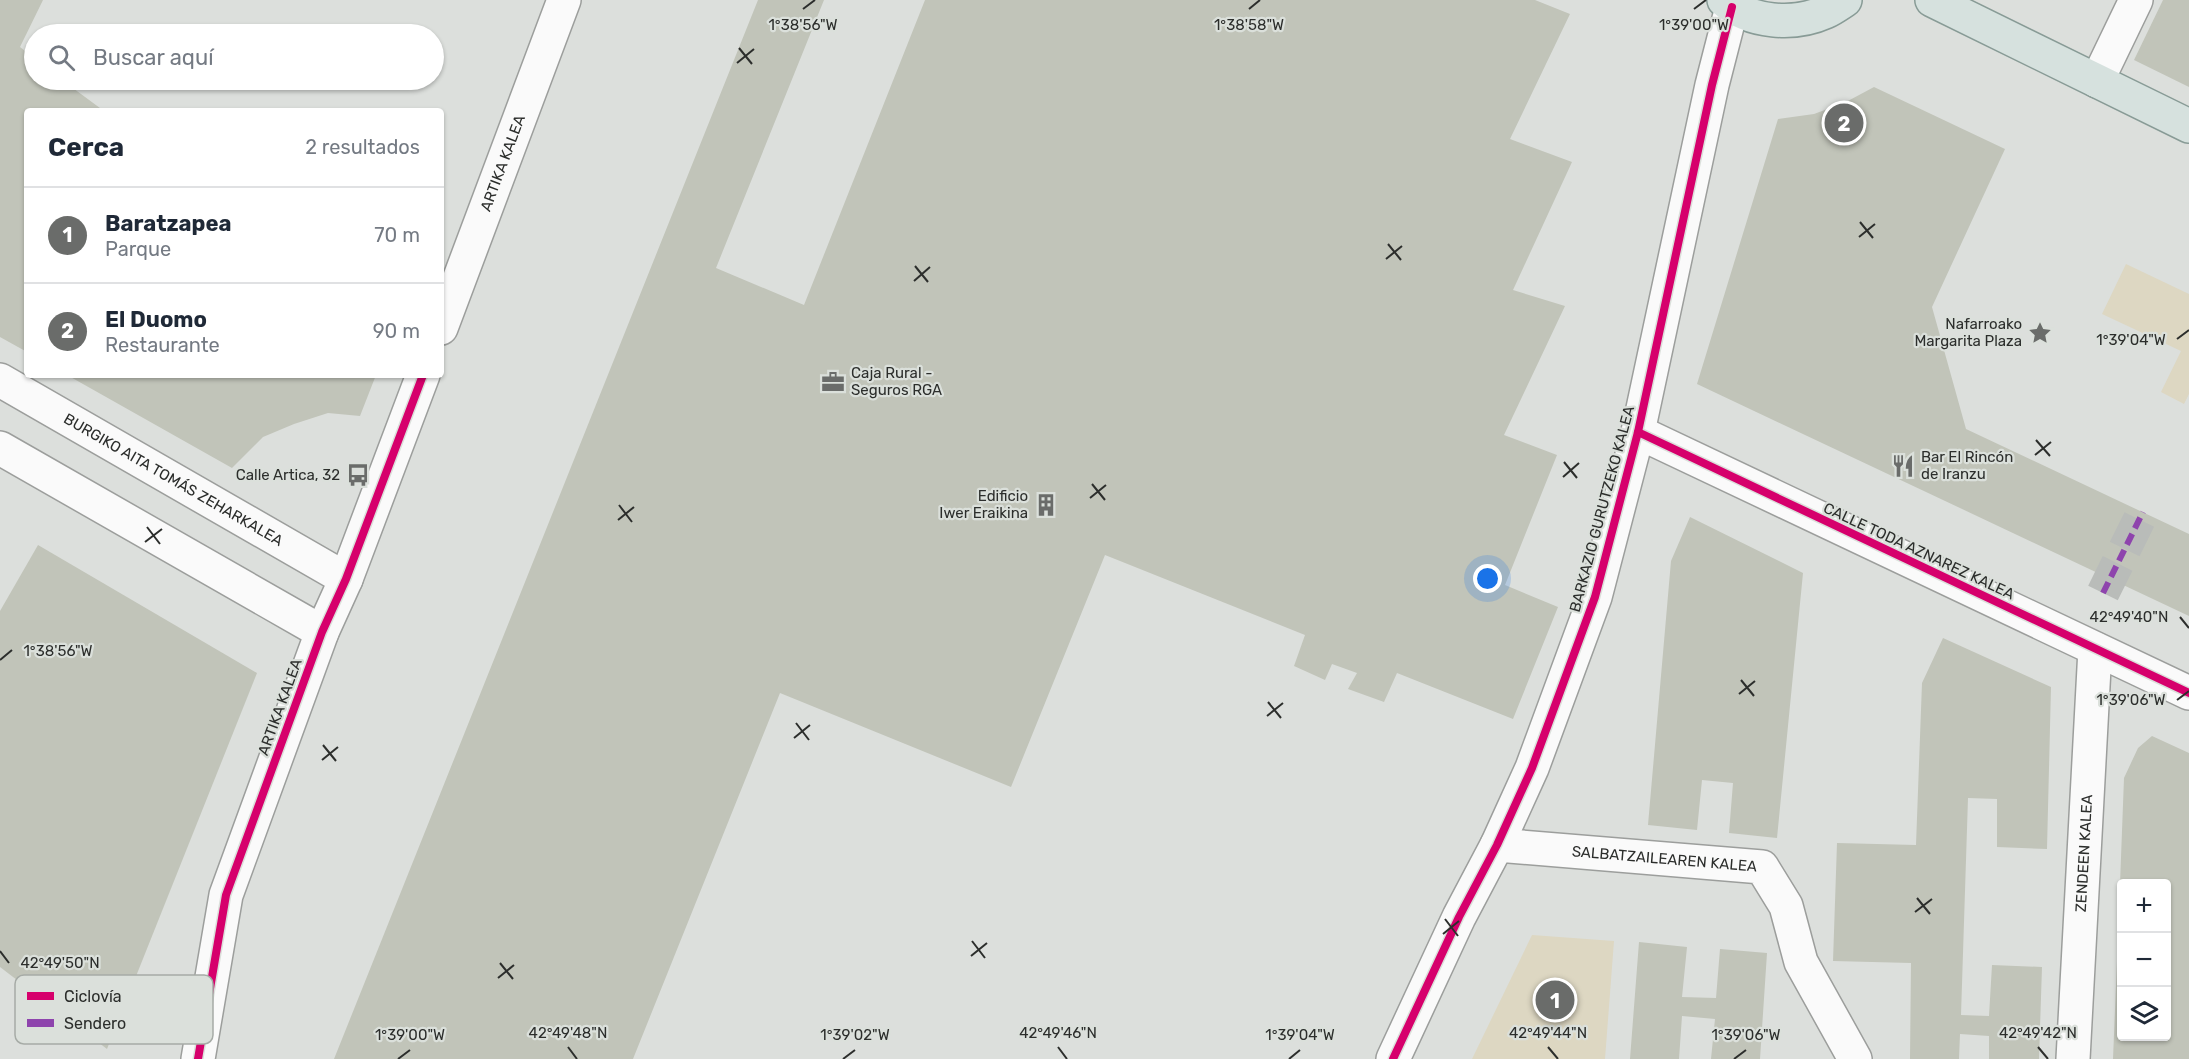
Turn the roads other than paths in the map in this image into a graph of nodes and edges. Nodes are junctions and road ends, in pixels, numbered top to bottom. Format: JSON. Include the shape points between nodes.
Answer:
{"nodes":[{"id":1,"x":564,"y":0,"type":"edge"},
{"id":2,"x":1845,"y":0,"type":"edge"},
{"id":3,"x":1932,"y":0,"type":"edge"},
{"id":4,"x":2136,"y":0,"type":"edge"},
{"id":5,"x":1727,"y":3,"type":"edge"},
{"id":6,"x":2097,"y":81,"type":"junction"},
{"id":7,"x":2189,"y":126,"type":"edge"},
{"id":8,"x":444,"y":320,"type":"edge"},
{"id":9,"x":422,"y":378,"type":"edge"},
{"id":10,"x":0,"y":380,"type":"edge"},
{"id":11,"x":1638,"y":432,"type":"junction"},
{"id":12,"x":0,"y":448,"type":"edge"},
{"id":13,"x":346,"y":579,"type":"junction"},
{"id":14,"x":322,"y":632,"type":"junction"},
{"id":15,"x":2096,"y":649,"type":"junction"},
{"id":16,"x":2189,"y":693,"type":"edge"},
{"id":17,"x":1497,"y":845,"type":"junction"},
{"id":18,"x":212,"y":975,"type":"edge"},
{"id":19,"x":201,"y":1044,"type":"edge"},
{"id":20,"x":198,"y":1059,"type":"edge"},
{"id":21,"x":1393,"y":1059,"type":"edge"},
{"id":22,"x":1855,"y":1059,"type":"edge"},
{"id":23,"x":2073,"y":1059,"type":"edge"}],
"edges":[{"from":1,"to":8,"type":"street","name":"ARTIKA KALEA"},
{"from":2,"to":5,"type":"main road","via":[[1825,12],[1794,21],[1762,19]]},
{"from":3,"to":6,"type":"main road"},
{"from":4,"to":6,"type":"street"},
{"from":5,"to":11,"type":"street","name":"BARKAZIO GURUTZEKO KALEA"},
{"from":6,"to":7,"type":"main road"},
{"from":9,"to":13,"type":"street","name":"ARTIKA KALEA"},
{"from":10,"to":13,"type":"street","name":"BURGIKO AITA TOMÁS ZEHARKALEA"},
{"from":11,"to":15,"type":"street","name":"CALLE TODA AZNAREZ KALEA"},
{"from":11,"to":17,"type":"street","name":"BARKAZIO GURUTZEKO KALEA","via":[[1595,597],[1532,768]]},
{"from":12,"to":14,"type":"street"},
{"from":13,"to":14,"type":"street","name":"ARTIKA KALEA"},
{"from":14,"to":18,"type":"street","name":"ARTIKA KALEA","via":[[226,895]]},
{"from":15,"to":16,"type":"street","name":"CALLE TODA AZNAREZ KALEA"},
{"from":15,"to":23,"type":"street","name":"ZENDEEN KALEA"},
{"from":17,"to":21,"type":"street","name":"BARKAZIO GURUTZEKO KALEA"},
{"from":17,"to":22,"type":"street","name":"SALBATZAILEAREN KALEA","via":[[1762,867],[1786,906],[1801,962]]},
{"from":19,"to":20,"type":"street","name":"ARTIKA KALEA"}]}
